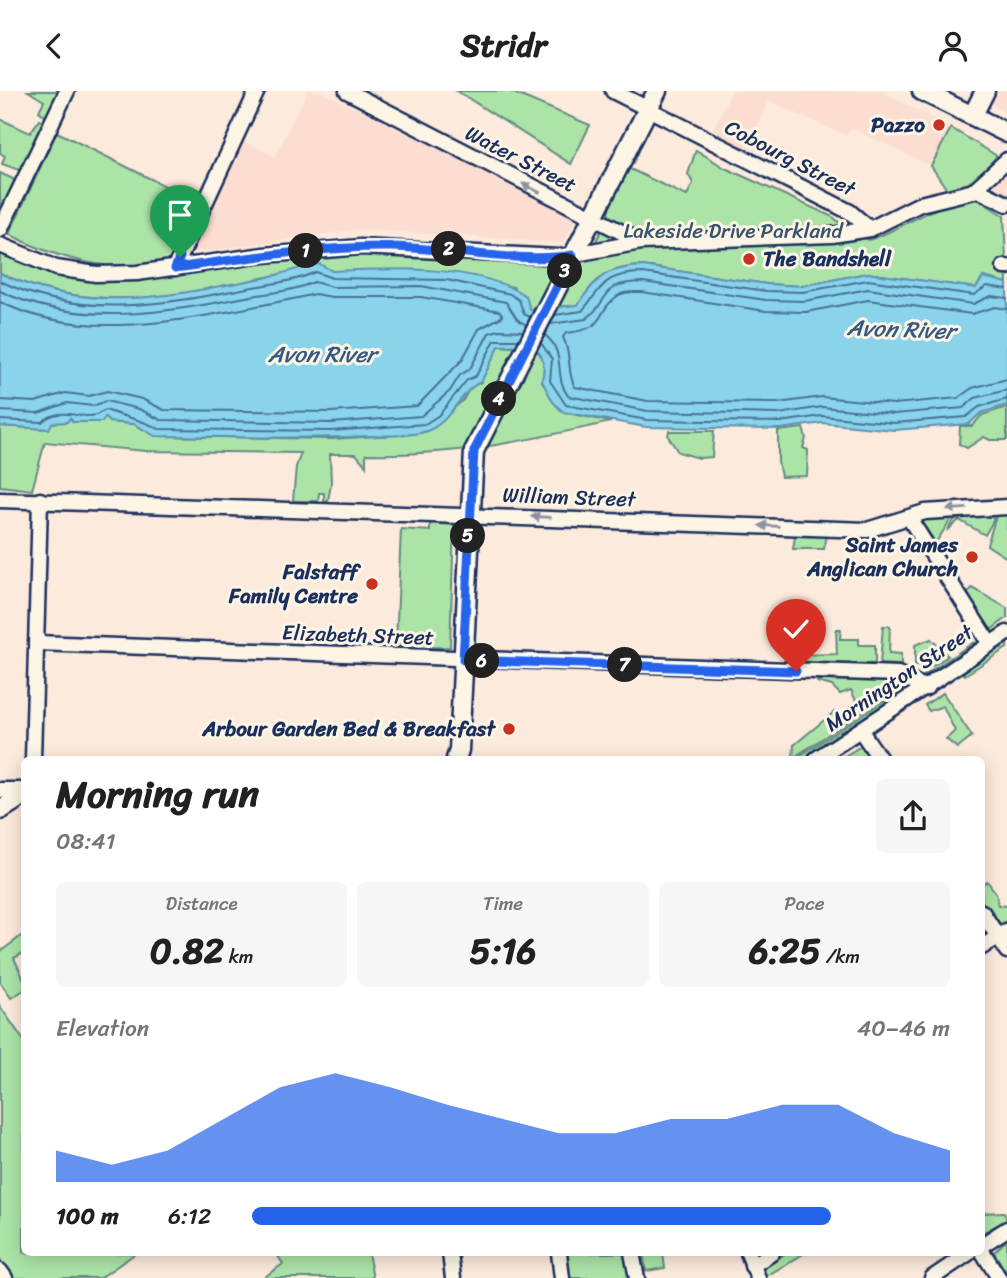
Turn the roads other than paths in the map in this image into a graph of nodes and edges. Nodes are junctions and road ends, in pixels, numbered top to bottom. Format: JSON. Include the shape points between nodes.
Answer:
{"nodes":[{"id":1,"x":67,"y":91,"type":"edge"},
{"id":2,"x":257,"y":91,"type":"edge"},
{"id":3,"x":347,"y":91,"type":"edge"},
{"id":4,"x":613,"y":91,"type":"edge"},
{"id":5,"x":657,"y":91,"type":"edge"},
{"id":6,"x":922,"y":91,"type":"edge"},
{"id":7,"x":985,"y":91,"type":"edge"},
{"id":8,"x":648,"y":109,"type":"junction"},
{"id":9,"x":973,"y":115,"type":"junction"},
{"id":10,"x":1007,"y":133,"type":"edge"},
{"id":11,"x":1007,"y":160,"type":"edge"},
{"id":12,"x":976,"y":191,"type":"junction"},
{"id":13,"x":1007,"y":204,"type":"edge"},
{"id":14,"x":592,"y":219,"type":"junction"},
{"id":15,"x":870,"y":229,"type":"junction"},
{"id":16,"x":0,"y":230,"type":"edge"},
{"id":17,"x":641,"y":242,"type":"junction"},
{"id":18,"x":0,"y":245,"type":"edge"},
{"id":19,"x":573,"y":255,"type":"junction"},
{"id":20,"x":175,"y":268,"type":"junction"},
{"id":21,"x":0,"y":500,"type":"edge"},
{"id":22,"x":40,"y":501,"type":"junction"},
{"id":23,"x":1007,"y":507,"type":"edge"},
{"id":24,"x":469,"y":515,"type":"junction"},
{"id":25,"x":909,"y":518,"type":"junction"},
{"id":26,"x":1007,"y":633,"type":"edge"},
{"id":27,"x":36,"y":643,"type":"junction"},
{"id":28,"x":990,"y":644,"type":"junction"},
{"id":29,"x":463,"y":660,"type":"junction"},
{"id":30,"x":926,"y":688,"type":"junction"},
{"id":31,"x":861,"y":731,"type":"junction"},
{"id":32,"x":33,"y":756,"type":"edge"},
{"id":33,"x":456,"y":756,"type":"edge"},
{"id":34,"x":821,"y":756,"type":"edge"},
{"id":35,"x":878,"y":756,"type":"edge"},
{"id":36,"x":0,"y":790,"type":"edge"},
{"id":37,"x":21,"y":792,"type":"edge"},
{"id":38,"x":21,"y":794,"type":"edge"},
{"id":39,"x":0,"y":810,"type":"edge"},
{"id":40,"x":985,"y":915,"type":"edge"},
{"id":41,"x":1002,"y":934,"type":"edge"},
{"id":42,"x":985,"y":945,"type":"edge"},
{"id":43,"x":1007,"y":951,"type":"edge"},
{"id":44,"x":1007,"y":1229,"type":"edge"},
{"id":45,"x":985,"y":1243,"type":"edge"},
{"id":46,"x":450,"y":1256,"type":"edge"},
{"id":47,"x":559,"y":1256,"type":"edge"},
{"id":48,"x":633,"y":1256,"type":"edge"},
{"id":49,"x":768,"y":1256,"type":"edge"},
{"id":50,"x":965,"y":1256,"type":"edge"},
{"id":51,"x":985,"y":1256,"type":"edge"},
{"id":52,"x":753,"y":1266,"type":"edge"},
{"id":53,"x":0,"y":1271,"type":"edge"},
{"id":54,"x":5,"y":1278,"type":"edge"},
{"id":55,"x":453,"y":1278,"type":"edge"},
{"id":56,"x":562,"y":1278,"type":"edge"},
{"id":57,"x":637,"y":1278,"type":"edge"},
{"id":58,"x":932,"y":1278,"type":"edge"},
{"id":59,"x":999,"y":1278,"type":"edge"}],
"edges":[{"from":1,"to":16,"type":"street"},
{"from":2,"to":20,"type":"street"},
{"from":14,"to":3,"type":"street","name":"Water Street","one_way":true},
{"from":4,"to":8,"type":"street","name":"Cobourg Street"},
{"from":5,"to":8,"type":"main road"},
{"from":6,"to":9,"type":"main road"},
{"from":7,"to":9,"type":"main road"},
{"from":8,"to":14,"type":"main road"},
{"from":8,"to":15,"type":"street","name":"Cobourg Street","via":[[849,212]]},
{"from":9,"to":10,"type":"main road"},
{"from":11,"to":12,"type":"street"},
{"from":12,"to":13,"type":"street"},
{"from":12,"to":15,"type":"street","via":[[920,204]]},
{"from":14,"to":17,"type":"street","name":"Water Street"},
{"from":14,"to":19,"type":"main road"},
{"from":15,"to":17,"type":"street","via":[[832,235]]},
{"from":17,"to":19,"type":"street"},
{"from":18,"to":20,"type":"street","via":[[45,264],[80,271],[137,273]]},
{"from":19,"to":20,"type":"street","via":[[361,247]]},
{"from":19,"to":24,"type":"main road","via":[[474,451]]},
{"from":21,"to":22,"type":"street","name":"William Street"},
{"from":22,"to":24,"type":"street","name":"William Street"},
{"from":22,"to":27,"type":"street"},
{"from":23,"to":25,"type":"street","name":"William Street","one_way":true,"via":[[941,510]]},
{"from":25,"to":24,"type":"street","name":"William Street","one_way":true,"via":[[867,530]]},
{"from":24,"to":29,"type":"main road"},
{"from":25,"to":28,"type":"street"},
{"from":26,"to":28,"type":"street","name":"Mornington Street"},
{"from":27,"to":29,"type":"street","name":"Elizabeth Street"},
{"from":27,"to":32,"type":"street"},
{"from":28,"to":30,"type":"street","name":"Mornington Street"},
{"from":29,"to":30,"type":"street","name":"Elizabeth Street","via":[[898,674]]},
{"from":29,"to":33,"type":"main road"},
{"from":30,"to":31,"type":"street","name":"Mornington Street"},
{"from":31,"to":34,"type":"street","name":"Mornington Street"},
{"from":31,"to":35,"type":"street"},
{"from":36,"to":37,"type":"street"},
{"from":38,"to":39,"type":"main road"},
{"from":40,"to":41,"type":"street"},
{"from":41,"to":42,"type":"street"},
{"from":41,"to":43,"type":"street"},
{"from":44,"to":45,"type":"street"},
{"from":46,"to":55,"type":"street"},
{"from":47,"to":56,"type":"street"},
{"from":48,"to":57,"type":"street"},
{"from":49,"to":52,"type":"street"},
{"from":50,"to":58,"type":"street"},
{"from":51,"to":59,"type":"street"},
{"from":53,"to":54,"type":"street"}]}
